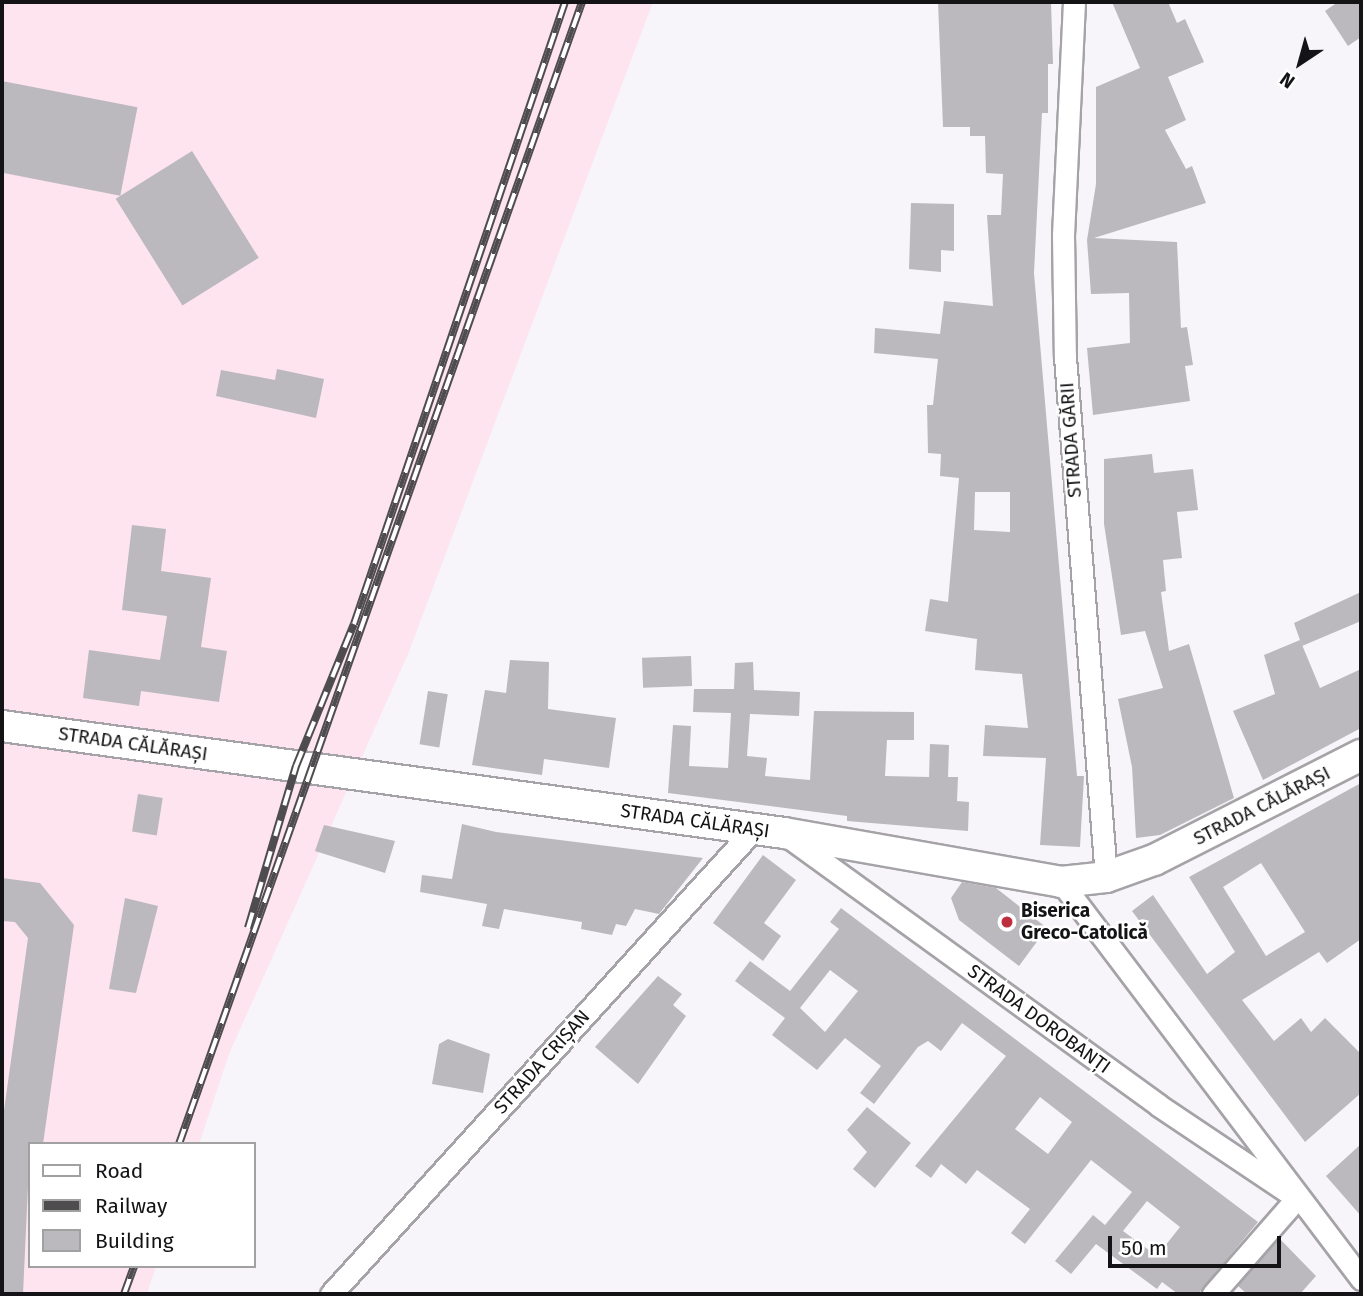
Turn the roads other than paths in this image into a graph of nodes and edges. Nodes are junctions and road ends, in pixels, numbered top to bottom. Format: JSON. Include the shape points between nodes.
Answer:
{"nodes":[{"id":1,"x":1074,"y":2,"type":"edge"},
{"id":2,"x":2,"y":726,"type":"edge"},
{"id":3,"x":1361,"y":755,"type":"edge"},
{"id":4,"x":753,"y":830,"type":"junction"},
{"id":5,"x":784,"y":834,"type":"junction"},
{"id":6,"x":1105,"y":877,"type":"junction"},
{"id":7,"x":1061,"y":882,"type":"junction"},
{"id":8,"x":1297,"y":1198,"type":"junction"},
{"id":9,"x":1361,"y":1279,"type":"edge"},
{"id":10,"x":331,"y":1294,"type":"edge"},
{"id":11,"x":1213,"y":1294,"type":"edge"}],
"edges":[{"from":1,"to":6,"type":"street","name":"STRADA GĂRII","via":[[1063,235],[1065,357]]},
{"from":2,"to":4,"type":"main road","name":"STRADA CĂLĂRAȘI"},
{"from":3,"to":6,"type":"main road","name":"STRADA CĂLĂRAȘI","via":[[1154,860]]},
{"from":4,"to":5,"type":"main road","name":"STRADA CĂLĂRAȘI"},
{"from":4,"to":10,"type":"street","name":"STRADA CRIȘAN"},
{"from":5,"to":7,"type":"main road","name":"STRADA CĂLĂRAȘI"},
{"from":5,"to":8,"type":"street","name":"STRADA DOROBANȚI","via":[[1158,1105]]},
{"from":6,"to":7,"type":"main road","name":"STRADA CĂLĂRAȘI"},
{"from":7,"to":8,"type":"street","name":"STRADA DOROBANȚI"},
{"from":8,"to":9,"type":"street","name":"STRADA DOROBANȚI"},
{"from":8,"to":11,"type":"street"}]}
